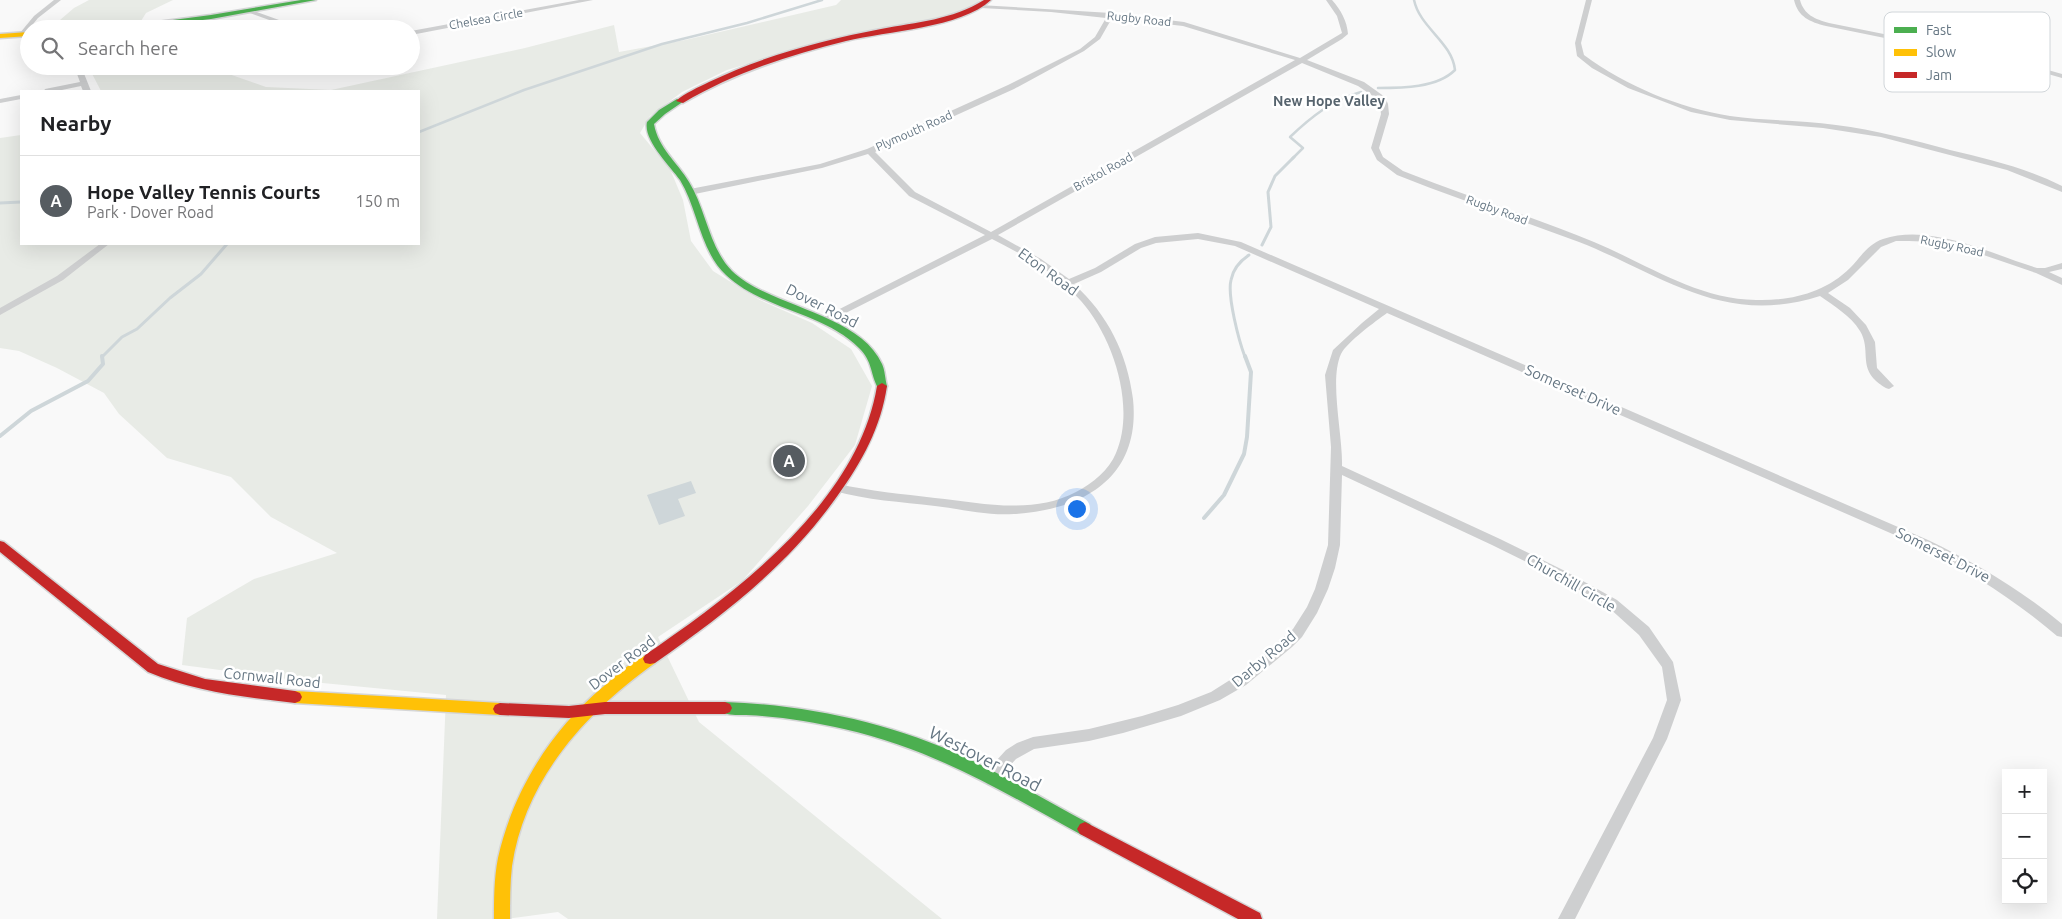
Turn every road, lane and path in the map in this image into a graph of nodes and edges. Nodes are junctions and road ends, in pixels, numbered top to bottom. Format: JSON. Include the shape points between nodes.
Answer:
{"nodes":[{"id":1,"x":58,"y":0,"type":"edge"},
{"id":2,"x":313,"y":0,"type":"edge"},
{"id":3,"x":590,"y":0,"type":"edge"},
{"id":4,"x":1330,"y":0,"type":"edge"},
{"id":5,"x":1589,"y":0,"type":"edge"},
{"id":6,"x":1797,"y":0,"type":"edge"},
{"id":7,"x":984,"y":3,"type":"edge"},
{"id":8,"x":249,"y":11,"type":"junction"},
{"id":9,"x":1111,"y":15,"type":"junction"},
{"id":10,"x":34,"y":20,"type":"edge"},
{"id":11,"x":189,"y":20,"type":"edge"},
{"id":12,"x":275,"y":20,"type":"edge"},
{"id":13,"x":420,"y":31,"type":"edge"},
{"id":14,"x":20,"y":34,"type":"edge"},
{"id":15,"x":0,"y":36,"type":"edge"},
{"id":16,"x":1884,"y":36,"type":"edge"},
{"id":17,"x":1301,"y":60,"type":"junction"},
{"id":18,"x":80,"y":75,"type":"edge"},
{"id":19,"x":83,"y":83,"type":"junction"},
{"id":20,"x":52,"y":90,"type":"edge"},
{"id":21,"x":86,"y":90,"type":"edge"},
{"id":22,"x":20,"y":97,"type":"edge"},
{"id":23,"x":0,"y":101,"type":"edge"},
{"id":24,"x":870,"y":151,"type":"junction"},
{"id":25,"x":2062,"y":189,"type":"edge"},
{"id":26,"x":690,"y":192,"type":"junction"},
{"id":27,"x":991,"y":236,"type":"junction"},
{"id":28,"x":104,"y":245,"type":"edge"},
{"id":29,"x":2062,"y":266,"type":"edge"},
{"id":30,"x":2040,"y":271,"type":"junction"},
{"id":31,"x":2062,"y":282,"type":"edge"},
{"id":32,"x":1068,"y":283,"type":"junction"},
{"id":33,"x":1820,"y":292,"type":"junction"},
{"id":34,"x":5,"y":307,"type":"edge"},
{"id":35,"x":1386,"y":309,"type":"junction"},
{"id":36,"x":0,"y":312,"type":"edge"},
{"id":37,"x":823,"y":321,"type":"junction"},
{"id":38,"x":1889,"y":386,"type":"dead end"},
{"id":39,"x":1338,"y":469,"type":"junction"},
{"id":40,"x":838,"y":488,"type":"junction"},
{"id":41,"x":0,"y":545,"type":"edge"},
{"id":42,"x":2062,"y":632,"type":"edge"},
{"id":43,"x":586,"y":710,"type":"junction"},
{"id":44,"x":992,"y":780,"type":"junction"},
{"id":45,"x":502,"y":919,"type":"edge"},
{"id":46,"x":1254,"y":919,"type":"edge"},
{"id":47,"x":1566,"y":919,"type":"edge"}],
"edges":[{"from":1,"to":10,"type":"street"},
{"from":2,"to":8,"type":"street"},
{"from":3,"to":13,"type":"street","name":"Chelsea Circle"},
{"from":4,"to":17,"type":"street","name":"Bristol Road","via":[[1339,12],[1346,34]]},
{"from":5,"to":25,"type":"street","via":[[1579,39],[1581,56],[1610,76],[1675,103],[1722,117],[1827,126],[1893,138],[2009,167]]},
{"from":6,"to":16,"type":"street","via":[[1802,14],[1828,25]]},
{"from":7,"to":9,"type":"street","name":"Rugby Road"},
{"from":7,"to":26,"type":"street","name":"Dover Road","via":[[953,18],[874,32],[760,63],[705,86],[662,112],[650,124],[651,134]]},
{"from":8,"to":11,"type":"street"},
{"from":8,"to":12,"type":"street"},
{"from":9,"to":17,"type":"street","name":"Rugby Road","via":[[1196,26]]},
{"from":9,"to":24,"type":"street","name":"Plymouth Road","via":[[1098,38],[1082,50]]},
{"from":14,"to":15,"type":"street"},
{"from":17,"to":27,"type":"street","name":"Bristol Road"},
{"from":17,"to":33,"type":"street","name":"Rugby Road","via":[[1361,84],[1382,99],[1385,114],[1375,148],[1380,158],[1400,173],[1591,244],[1706,297],[1764,303]]},
{"from":18,"to":19,"type":"street"},
{"from":19,"to":20,"type":"street"},
{"from":19,"to":21,"type":"street"},
{"from":22,"to":23,"type":"street"},
{"from":24,"to":26,"type":"street","name":"Plymouth Road","via":[[822,166]]},
{"from":24,"to":27,"type":"street","name":"Eton Road","via":[[912,194]]},
{"from":26,"to":37,"type":"street","name":"Dover Road","via":[[717,258],[731,275]]},
{"from":27,"to":32,"type":"street","name":"Eton Road","via":[[1030,256]]},
{"from":27,"to":37,"type":"street","name":"Bristol Road"},
{"from":28,"to":34,"type":"street","via":[[73,269]]},
{"from":29,"to":30,"type":"street"},
{"from":30,"to":31,"type":"street","name":"Rugby Road"},
{"from":30,"to":33,"type":"street","name":"Rugby Road","via":[[1962,246],[1902,238],[1878,244],[1845,277]]},
{"from":32,"to":35,"type":"street","name":"Somerset Drive","via":[[1146,242],[1198,236],[1248,248]]},
{"from":32,"to":40,"type":"street","name":"Eton Road","via":[[1103,324],[1119,356],[1124,375],[1128,405],[1125,442],[1116,465],[1102,482],[1060,503],[1012,510],[899,499]]},
{"from":33,"to":38,"type":"street","via":[[1842,307],[1867,334],[1870,365]]},
{"from":34,"to":36,"type":"street"},
{"from":35,"to":39,"type":"street","name":"Darby Road","via":[[1350,339],[1335,357],[1330,383]]},
{"from":35,"to":42,"type":"street","name":"Somerset Drive","via":[[1932,547],[1971,566]]},
{"from":37,"to":40,"type":"street","name":"Dover Road","via":[[859,342],[873,358],[881,375],[879,404],[870,436]]},
{"from":39,"to":44,"type":"street","name":"Darby Road","via":[[1336,520],[1328,570],[1309,616],[1288,642],[1246,678],[1210,698],[1138,723],[1088,735],[1031,743],[1005,759]]},
{"from":39,"to":47,"type":"street","name":"Churchill Circle","via":[[1496,542],[1612,603],[1644,631],[1668,666],[1674,700],[1660,739]]},
{"from":40,"to":43,"type":"street","name":"Dover Road","via":[[792,547],[761,578],[708,620],[624,677]]},
{"from":41,"to":43,"type":"street","name":"Cornwall Road","via":[[153,668],[196,684],[299,697],[383,703],[569,712]]},
{"from":43,"to":44,"type":"street","name":"Westover Road","via":[[707,707],[786,711],[912,742],[960,762]]},
{"from":43,"to":45,"type":"street","name":"Dover Road","via":[[540,769],[518,810],[503,868],[500,893]]},
{"from":44,"to":46,"type":"street","name":"Westover Road"}]}
